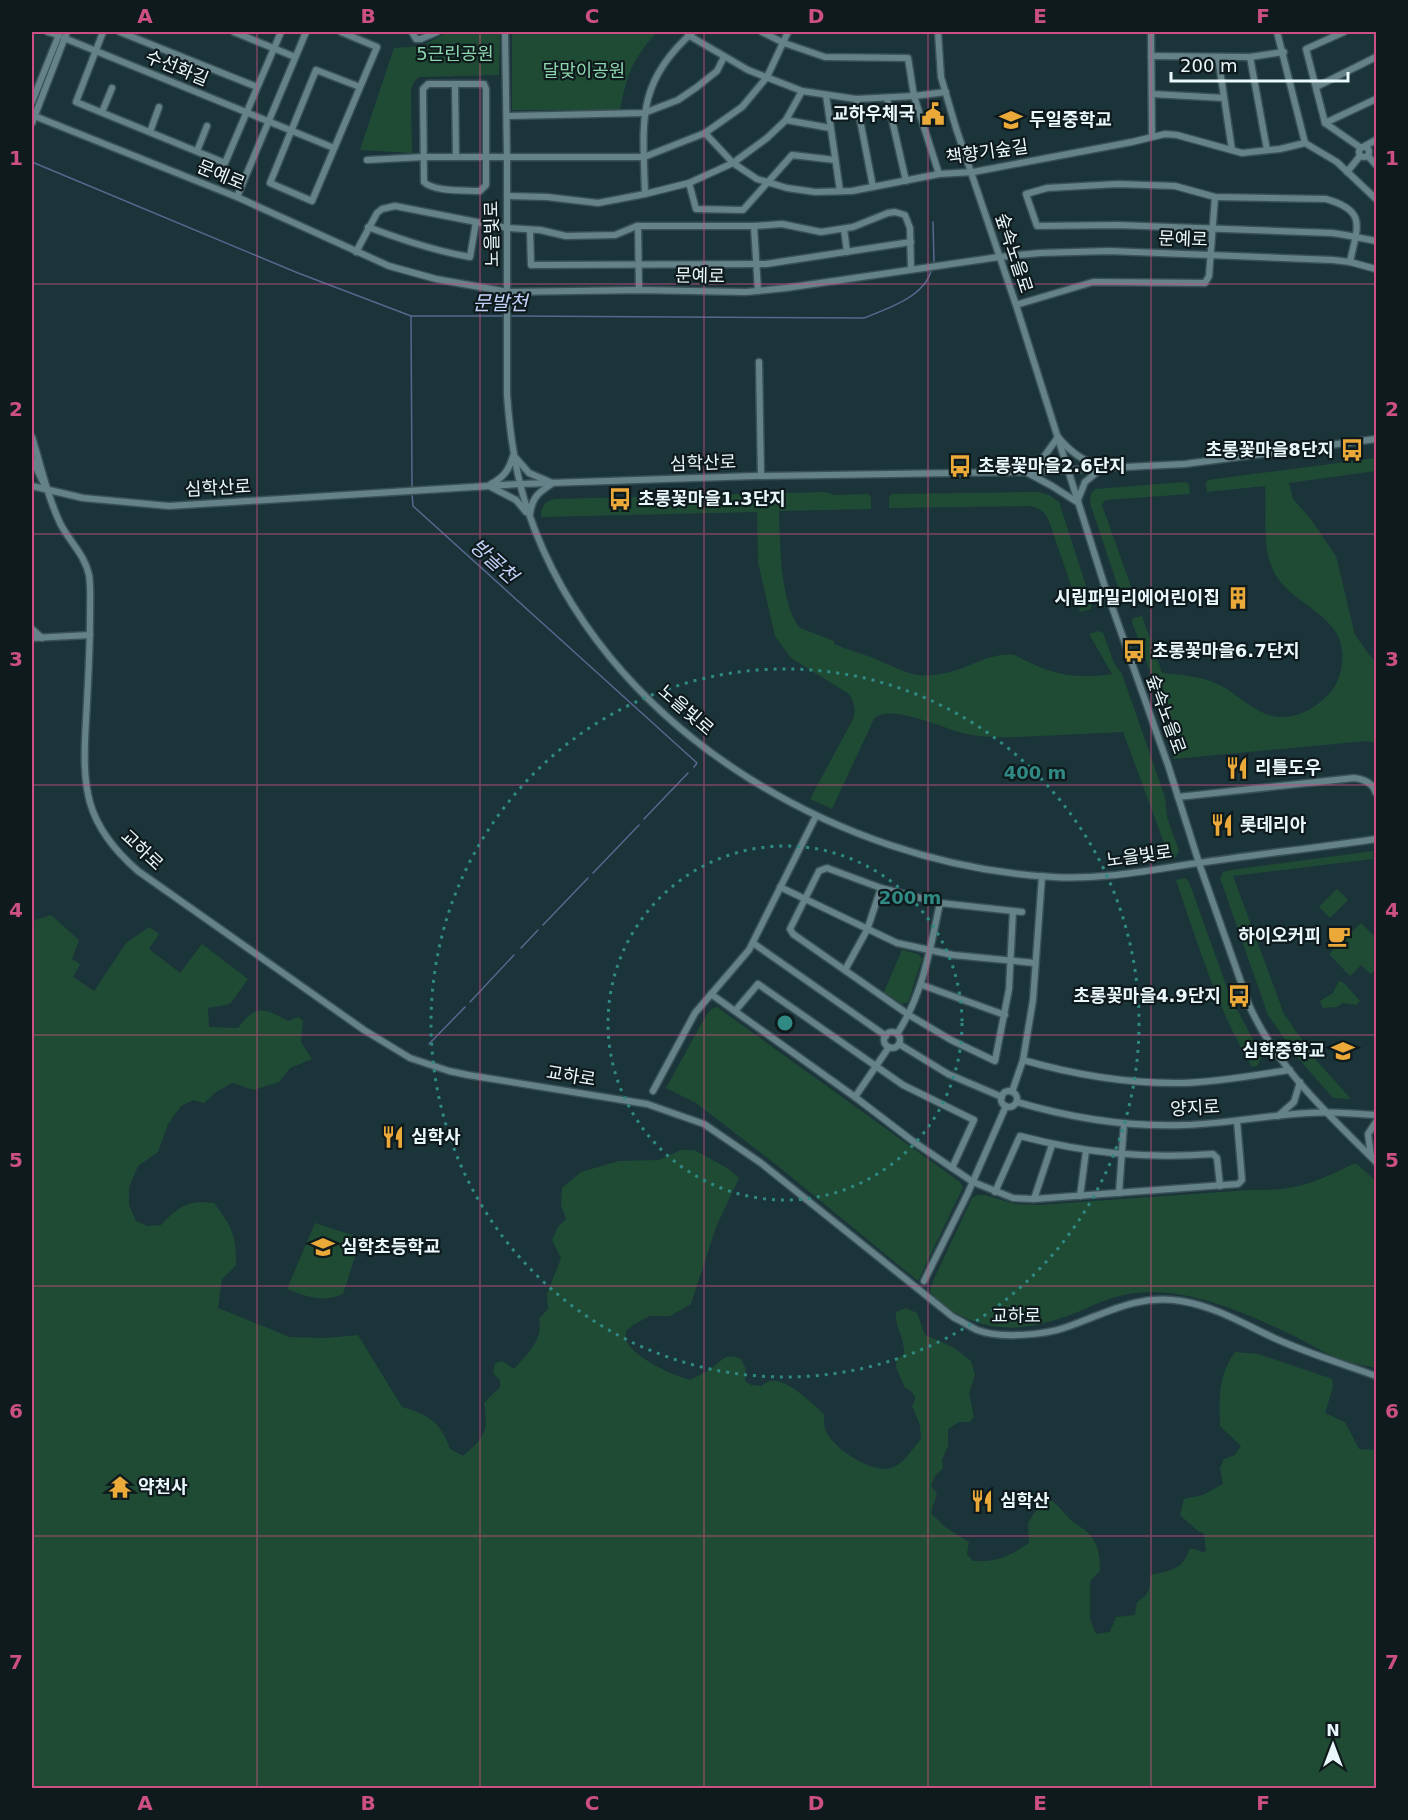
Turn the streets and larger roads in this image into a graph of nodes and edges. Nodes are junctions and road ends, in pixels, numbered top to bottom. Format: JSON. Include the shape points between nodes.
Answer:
{"nodes":[{"id":1,"x":48,"y":32,"type":"edge"},
{"id":2,"x":103,"y":32,"type":"edge"},
{"id":3,"x":120,"y":32,"type":"edge"},
{"id":4,"x":234,"y":32,"type":"edge"},
{"id":5,"x":281,"y":32,"type":"edge"},
{"id":6,"x":306,"y":32,"type":"edge"},
{"id":7,"x":341,"y":32,"type":"edge"},
{"id":8,"x":412,"y":32,"type":"edge"},
{"id":9,"x":437,"y":32,"type":"edge"},
{"id":10,"x":505,"y":32,"type":"edge"},
{"id":11,"x":762,"y":32,"type":"edge"},
{"id":12,"x":788,"y":32,"type":"edge"},
{"id":13,"x":938,"y":32,"type":"edge"},
{"id":14,"x":1151,"y":32,"type":"edge"},
{"id":15,"x":1277,"y":32,"type":"edge"},
{"id":16,"x":1344,"y":32,"type":"edge"},
{"id":17,"x":62,"y":34,"type":"edge"},
{"id":18,"x":691,"y":34,"type":"edge"},
{"id":19,"x":784,"y":43,"type":"junction"},
{"id":20,"x":274,"y":48,"type":"junction"},
{"id":21,"x":95,"y":51,"type":"junction"},
{"id":22,"x":1284,"y":52,"type":"junction"},
{"id":23,"x":295,"y":57,"type":"junction"},
{"id":24,"x":724,"y":57,"type":"junction"},
{"id":25,"x":1151,"y":57,"type":"junction"},
{"id":26,"x":1218,"y":57,"type":"junction"},
{"id":27,"x":1250,"y":57,"type":"junction"},
{"id":28,"x":1377,"y":57,"type":"edge"},
{"id":29,"x":767,"y":78,"type":"junction"},
{"id":30,"x":455,"y":84,"type":"junction"},
{"id":31,"x":257,"y":87,"type":"junction"},
{"id":32,"x":360,"y":87,"type":"junction"},
{"id":33,"x":1316,"y":87,"type":"junction"},
{"id":34,"x":112,"y":88,"type":"dead end"},
{"id":35,"x":802,"y":91,"type":"junction"},
{"id":36,"x":946,"y":92,"type":"junction"},
{"id":37,"x":1152,"y":94,"type":"junction"},
{"id":38,"x":826,"y":95,"type":"junction"},
{"id":39,"x":914,"y":96,"type":"junction"},
{"id":40,"x":887,"y":98,"type":"junction"},
{"id":41,"x":1224,"y":98,"type":"junction"},
{"id":42,"x":856,"y":99,"type":"junction"},
{"id":43,"x":1377,"y":99,"type":"edge"},
{"id":44,"x":32,"y":102,"type":"edge"},
{"id":45,"x":159,"y":107,"type":"dead end"},
{"id":46,"x":102,"y":112,"type":"junction"},
{"id":47,"x":247,"y":112,"type":"junction"},
{"id":48,"x":644,"y":113,"type":"junction"},
{"id":49,"x":33,"y":116,"type":"edge"},
{"id":50,"x":507,"y":116,"type":"junction"},
{"id":51,"x":786,"y":120,"type":"junction"},
{"id":52,"x":268,"y":121,"type":"junction"},
{"id":53,"x":32,"y":123,"type":"edge"},
{"id":54,"x":1325,"y":123,"type":"junction"},
{"id":55,"x":207,"y":126,"type":"dead end"},
{"id":56,"x":830,"y":128,"type":"junction"},
{"id":57,"x":290,"y":130,"type":"junction"},
{"id":58,"x":150,"y":132,"type":"junction"},
{"id":59,"x":705,"y":133,"type":"junction"},
{"id":60,"x":1152,"y":136,"type":"junction"},
{"id":61,"x":1377,"y":140,"type":"edge"},
{"id":62,"x":1305,"y":143,"type":"junction"},
{"id":63,"x":334,"y":148,"type":"junction"},
{"id":64,"x":1362,"y":148,"type":"junction"},
{"id":65,"x":1232,"y":150,"type":"junction"},
{"id":66,"x":1267,"y":150,"type":"junction"},
{"id":67,"x":197,"y":151,"type":"junction"},
{"id":68,"x":1360,"y":156,"type":"junction"},
{"id":69,"x":1368,"y":156,"type":"junction"},
{"id":70,"x":424,"y":157,"type":"junction"},
{"id":71,"x":456,"y":157,"type":"junction"},
{"id":72,"x":486,"y":157,"type":"junction"},
{"id":73,"x":507,"y":157,"type":"junction"},
{"id":74,"x":644,"y":157,"type":"junction"},
{"id":75,"x":368,"y":160,"type":"dead end"},
{"id":76,"x":835,"y":160,"type":"junction"},
{"id":77,"x":733,"y":163,"type":"junction"},
{"id":78,"x":1377,"y":165,"type":"edge"},
{"id":79,"x":973,"y":172,"type":"junction"},
{"id":80,"x":1347,"y":172,"type":"junction"},
{"id":81,"x":939,"y":174,"type":"junction"},
{"id":82,"x":906,"y":181,"type":"junction"},
{"id":83,"x":766,"y":182,"type":"junction"},
{"id":84,"x":689,"y":183,"type":"junction"},
{"id":85,"x":873,"y":187,"type":"junction"},
{"id":86,"x":840,"y":191,"type":"junction"},
{"id":87,"x":645,"y":194,"type":"junction"},
{"id":88,"x":507,"y":196,"type":"junction"},
{"id":89,"x":237,"y":197,"type":"junction"},
{"id":90,"x":1215,"y":197,"type":"junction"},
{"id":91,"x":1377,"y":199,"type":"edge"},
{"id":92,"x":476,"y":222,"type":"junction"},
{"id":93,"x":638,"y":226,"type":"junction"},
{"id":94,"x":754,"y":226,"type":"junction"},
{"id":95,"x":368,"y":227,"type":"junction"},
{"id":96,"x":507,"y":228,"type":"junction"},
{"id":97,"x":844,"y":229,"type":"junction"},
{"id":98,"x":1213,"y":229,"type":"junction"},
{"id":99,"x":530,"y":230,"type":"junction"},
{"id":100,"x":1355,"y":236,"type":"junction"},
{"id":101,"x":1377,"y":241,"type":"edge"},
{"id":102,"x":911,"y":242,"type":"junction"},
{"id":103,"x":356,"y":252,"type":"junction"},
{"id":104,"x":847,"y":252,"type":"junction"},
{"id":105,"x":1212,"y":255,"type":"junction"},
{"id":106,"x":999,"y":257,"type":"junction"},
{"id":107,"x":1350,"y":262,"type":"junction"},
{"id":108,"x":639,"y":263,"type":"junction"},
{"id":109,"x":757,"y":264,"type":"junction"},
{"id":110,"x":911,"y":269,"type":"junction"},
{"id":111,"x":1377,"y":269,"type":"edge"},
{"id":112,"x":639,"y":290,"type":"junction"},
{"id":113,"x":758,"y":291,"type":"junction"},
{"id":114,"x":508,"y":292,"type":"junction"},
{"id":115,"x":1016,"y":305,"type":"junction"},
{"id":116,"x":759,"y":362,"type":"dead end"},
{"id":117,"x":32,"y":437,"type":"edge"},
{"id":118,"x":1058,"y":437,"type":"junction"},
{"id":119,"x":1377,"y":439,"type":"edge"},
{"id":120,"x":513,"y":455,"type":"junction"},
{"id":121,"x":32,"y":464,"type":"edge"},
{"id":122,"x":1102,"y":468,"type":"junction"},
{"id":123,"x":1067,"y":470,"type":"junction"},
{"id":124,"x":1026,"y":472,"type":"junction"},
{"id":125,"x":762,"y":476,"type":"junction"},
{"id":126,"x":553,"y":483,"type":"junction"},
{"id":127,"x":520,"y":484,"type":"junction"},
{"id":128,"x":488,"y":485,"type":"junction"},
{"id":129,"x":32,"y":486,"type":"edge"},
{"id":130,"x":47,"y":489,"type":"junction"},
{"id":131,"x":1077,"y":502,"type":"junction"},
{"id":132,"x":530,"y":517,"type":"junction"},
{"id":133,"x":32,"y":629,"type":"edge"},
{"id":134,"x":90,"y":635,"type":"junction"},
{"id":135,"x":32,"y":638,"type":"edge"},
{"id":136,"x":42,"y":638,"type":"junction"},
{"id":137,"x":1377,"y":793,"type":"edge"},
{"id":138,"x":1178,"y":797,"type":"junction"},
{"id":139,"x":816,"y":816,"type":"junction"},
{"id":140,"x":1377,"y":839,"type":"edge"},
{"id":141,"x":1199,"y":863,"type":"junction"},
{"id":142,"x":1042,"y":876,"type":"junction"},
{"id":143,"x":780,"y":887,"type":"junction"},
{"id":144,"x":881,"y":888,"type":"junction"},
{"id":145,"x":805,"y":899,"type":"junction"},
{"id":146,"x":940,"y":903,"type":"junction"},
{"id":147,"x":1013,"y":911,"type":"junction"},
{"id":148,"x":1022,"y":912,"type":"dead end"},
{"id":149,"x":867,"y":930,"type":"junction"},
{"id":150,"x":753,"y":943,"type":"junction"},
{"id":151,"x":929,"y":951,"type":"junction"},
{"id":152,"x":1011,"y":961,"type":"junction"},
{"id":153,"x":1035,"y":963,"type":"junction"},
{"id":154,"x":845,"y":970,"type":"junction"},
{"id":155,"x":922,"y":985,"type":"junction"},
{"id":156,"x":711,"y":994,"type":"junction"},
{"id":157,"x":735,"y":1011,"type":"junction"},
{"id":158,"x":909,"y":1015,"type":"junction"},
{"id":159,"x":1005,"y":1015,"type":"junction"},
{"id":160,"x":897,"y":1034,"type":"junction"},
{"id":161,"x":886,"y":1036,"type":"junction"},
{"id":162,"x":899,"y":1044,"type":"junction"},
{"id":163,"x":889,"y":1047,"type":"junction"},
{"id":164,"x":1023,"y":1060,"type":"junction"},
{"id":165,"x":875,"y":1066,"type":"junction"},
{"id":166,"x":1290,"y":1070,"type":"junction"},
{"id":167,"x":1300,"y":1082,"type":"junction"},
{"id":168,"x":653,"y":1091,"type":"dead end"},
{"id":169,"x":1012,"y":1092,"type":"junction"},
{"id":170,"x":855,"y":1096,"type":"junction"},
{"id":171,"x":1002,"y":1097,"type":"junction"},
{"id":172,"x":1017,"y":1102,"type":"junction"},
{"id":173,"x":1006,"y":1106,"type":"junction"},
{"id":174,"x":1325,"y":1113,"type":"junction"},
{"id":175,"x":1377,"y":1115,"type":"edge"},
{"id":176,"x":1278,"y":1116,"type":"junction"},
{"id":177,"x":1237,"y":1121,"type":"junction"},
{"id":178,"x":1377,"y":1122,"type":"edge"},
{"id":179,"x":1124,"y":1123,"type":"junction"},
{"id":180,"x":1052,"y":1145,"type":"junction"},
{"id":181,"x":1086,"y":1151,"type":"junction"},
{"id":182,"x":1122,"y":1155,"type":"junction"},
{"id":183,"x":1371,"y":1156,"type":"junction"},
{"id":184,"x":1377,"y":1162,"type":"edge"},
{"id":185,"x":952,"y":1168,"type":"junction"},
{"id":186,"x":973,"y":1182,"type":"junction"},
{"id":187,"x":1220,"y":1186,"type":"junction"},
{"id":188,"x":994,"y":1192,"type":"junction"},
{"id":189,"x":1119,"y":1193,"type":"junction"},
{"id":190,"x":1080,"y":1196,"type":"junction"},
{"id":191,"x":1034,"y":1200,"type":"junction"},
{"id":192,"x":924,"y":1281,"type":"dead end"},
{"id":193,"x":1377,"y":1376,"type":"edge"}],
"edges":[{"from":1,"to":17,"type":"street","name":"수선화길"},
{"from":2,"to":21,"type":"street"},
{"from":3,"to":31,"type":"street","name":"수선화길"},
{"from":4,"to":20,"type":"street"},
{"from":5,"to":20,"type":"street"},
{"from":6,"to":23,"type":"street"},
{"from":7,"to":32,"type":"street","via":[[377,47]]},
{"from":8,"to":9,"type":"street","via":[[416,39]]},
{"from":10,"to":50,"type":"street","name":"노을빛로"},
{"from":11,"to":19,"type":"street"},
{"from":12,"to":19,"type":"street"},
{"from":13,"to":36,"type":"street","name":"숲속노을로"},
{"from":14,"to":25,"type":"street"},
{"from":15,"to":22,"type":"street"},
{"from":16,"to":33,"type":"street","via":[[1306,49]]},
{"from":17,"to":21,"type":"street","name":"수선화길"},
{"from":17,"to":44,"type":"street"},
{"from":17,"to":49,"type":"street"},
{"from":18,"to":24,"type":"street"},
{"from":18,"to":48,"type":"street","via":[[664,62],[652,83]]},
{"from":19,"to":29,"type":"street"},
{"from":19,"to":39,"type":"street","via":[[825,57],[908,58]]},
{"from":20,"to":23,"type":"street"},
{"from":20,"to":31,"type":"street"},
{"from":21,"to":46,"type":"street","via":[[76,102]]},
{"from":21,"to":47,"type":"street","name":"수선화길"},
{"from":22,"to":27,"type":"street"},
{"from":22,"to":62,"type":"street"},
{"from":23,"to":52,"type":"street"},
{"from":24,"to":29,"type":"street"},
{"from":24,"to":48,"type":"street","via":[[717,71],[697,87],[678,100]]},
{"from":25,"to":26,"type":"street"},
{"from":25,"to":37,"type":"street"},
{"from":26,"to":27,"type":"street"},
{"from":26,"to":41,"type":"street"},
{"from":27,"to":66,"type":"street"},
{"from":28,"to":33,"type":"street"},
{"from":29,"to":35,"type":"street"},
{"from":29,"to":59,"type":"street","via":[[742,107]]},
{"from":30,"to":70,"type":"street","via":[[428,84],[423,89]]},
{"from":30,"to":71,"type":"street"},
{"from":30,"to":72,"type":"street","via":[[484,84]]},
{"from":31,"to":47,"type":"street"},
{"from":32,"to":57,"type":"street","via":[[316,70]]},
{"from":32,"to":63,"type":"street"},
{"from":33,"to":54,"type":"street"},
{"from":34,"to":46,"type":"street"},
{"from":35,"to":38,"type":"street"},
{"from":35,"to":51,"type":"street"},
{"from":36,"to":39,"type":"street"},
{"from":36,"to":79,"type":"street","name":"숲속노을로"},
{"from":37,"to":41,"type":"street"},
{"from":37,"to":60,"type":"street"},
{"from":38,"to":42,"type":"street"},
{"from":38,"to":56,"type":"street"},
{"from":39,"to":40,"type":"street"},
{"from":39,"to":81,"type":"street"},
{"from":40,"to":42,"type":"street"},
{"from":40,"to":82,"type":"street"},
{"from":41,"to":65,"type":"street"},
{"from":42,"to":85,"type":"street"},
{"from":43,"to":54,"type":"street"},
{"from":45,"to":58,"type":"street"},
{"from":46,"to":58,"type":"street"},
{"from":47,"to":52,"type":"street","name":"수선화길"},
{"from":47,"to":67,"type":"street","via":[[225,163]]},
{"from":48,"to":50,"type":"street"},
{"from":48,"to":74,"type":"street"},
{"from":49,"to":53,"type":"street"},
{"from":49,"to":89,"type":"street","name":"문예로"},
{"from":50,"to":73,"type":"street","name":"노을빛로"},
{"from":51,"to":56,"type":"street"},
{"from":51,"to":77,"type":"street"},
{"from":52,"to":57,"type":"street","name":"수선화길"},
{"from":52,"to":89,"type":"street"},
{"from":54,"to":64,"type":"street"},
{"from":55,"to":67,"type":"street"},
{"from":56,"to":76,"type":"street"},
{"from":57,"to":63,"type":"street","name":"수선화길"},
{"from":57,"to":63,"type":"street","via":[[270,183],[312,201]]},
{"from":58,"to":67,"type":"street"},
{"from":59,"to":74,"type":"street"},
{"from":59,"to":77,"type":"street","name":"책향기숲길"},
{"from":60,"to":65,"type":"street","name":"책향기숲길","via":[[1177,135]]},
{"from":60,"to":79,"type":"street","name":"책향기숲길"},
{"from":61,"to":64,"type":"street"},
{"from":62,"to":66,"type":"street","name":"책향기숲길"},
{"from":62,"to":80,"type":"street"},
{"from":64,"to":68,"type":"street"},
{"from":64,"to":69,"type":"street","via":[[1368,150]]},
{"from":65,"to":66,"type":"street","name":"책향기숲길"},
{"from":68,"to":69,"type":"street"},
{"from":68,"to":80,"type":"street"},
{"from":69,"to":78,"type":"street"},
{"from":70,"to":71,"type":"street"},
{"from":70,"to":72,"type":"street","via":[[424,182],[428,186],[480,191],[486,185]]},
{"from":70,"to":75,"type":"street"},
{"from":71,"to":72,"type":"street"},
{"from":72,"to":73,"type":"street"},
{"from":73,"to":74,"type":"street"},
{"from":73,"to":88,"type":"street","name":"노을빛로"},
{"from":74,"to":87,"type":"street"},
{"from":76,"to":83,"type":"street","via":[[792,156]]},
{"from":76,"to":86,"type":"street"},
{"from":77,"to":83,"type":"street","name":"책향기숲길"},
{"from":77,"to":84,"type":"street"},
{"from":79,"to":81,"type":"street","name":"책향기숲길"},
{"from":79,"to":106,"type":"street","name":"숲속노을로"},
{"from":80,"to":91,"type":"street"},
{"from":81,"to":82,"type":"street","name":"책향기숲길"},
{"from":82,"to":85,"type":"street","name":"책향기숲길"},
{"from":83,"to":84,"type":"street","via":[[742,210],[696,209]]},
{"from":83,"to":86,"type":"street","name":"책향기숲길","via":[[815,192]]},
{"from":84,"to":87,"type":"street"},
{"from":85,"to":86,"type":"street","name":"책향기숲길"},
{"from":87,"to":88,"type":"street","via":[[598,203]]},
{"from":88,"to":96,"type":"street","name":"노을빛로"},
{"from":89,"to":103,"type":"street","name":"문예로"},
{"from":90,"to":98,"type":"street"},
{"from":90,"to":98,"type":"street","via":[[1182,187],[1118,184],[1047,188],[1026,194],[1036,226]]},
{"from":90,"to":100,"type":"street","via":[[1326,199],[1354,212]]},
{"from":92,"to":95,"type":"street","via":[[395,206],[382,209]]},
{"from":92,"to":95,"type":"street","via":[[470,256],[416,245]]},
{"from":92,"to":96,"type":"street"},
{"from":93,"to":94,"type":"street"},
{"from":93,"to":99,"type":"street","via":[[610,236],[566,236]]},
{"from":93,"to":108,"type":"street"},
{"from":94,"to":97,"type":"street","via":[[788,224],[816,232]]},
{"from":94,"to":109,"type":"street"},
{"from":95,"to":103,"type":"street"},
{"from":96,"to":99,"type":"street"},
{"from":96,"to":114,"type":"street","name":"노을빛로"},
{"from":97,"to":102,"type":"street","via":[[882,214],[901,213],[909,223]]},
{"from":97,"to":104,"type":"street"},
{"from":98,"to":100,"type":"street"},
{"from":98,"to":105,"type":"street"},
{"from":99,"to":108,"type":"street","via":[[531,265]]},
{"from":100,"to":101,"type":"street"},
{"from":100,"to":107,"type":"street"},
{"from":102,"to":104,"type":"street"},
{"from":102,"to":110,"type":"street"},
{"from":103,"to":114,"type":"street","name":"문예로","via":[[436,279]]},
{"from":104,"to":109,"type":"street"},
{"from":105,"to":106,"type":"street","name":"문예로","via":[[1109,251]]},
{"from":105,"to":107,"type":"street","name":"문예로"},
{"from":105,"to":115,"type":"street","via":[[1208,280],[1200,285],[1093,282]]},
{"from":106,"to":110,"type":"street","name":"문예로"},
{"from":106,"to":115,"type":"street","name":"숲속노을로"},
{"from":107,"to":111,"type":"street","name":"문예로"},
{"from":108,"to":109,"type":"street"},
{"from":108,"to":112,"type":"street"},
{"from":109,"to":113,"type":"street"},
{"from":110,"to":113,"type":"street","name":"문예로"},
{"from":112,"to":113,"type":"street","name":"문예로"},
{"from":112,"to":114,"type":"street","name":"문예로"},
{"from":114,"to":120,"type":"street","name":"노을빛로","via":[[507,395]]},
{"from":115,"to":118,"type":"street","name":"숲속노을로"},
{"from":116,"to":125,"type":"street"},
{"from":117,"to":130,"type":"street","name":"교하로"},
{"from":118,"to":122,"type":"street","via":[[1075,456]]},
{"from":118,"to":123,"type":"street","name":"숲속노을로"},
{"from":118,"to":124,"type":"street","via":[[1043,458]]},
{"from":119,"to":122,"type":"street","name":"심학산로","via":[[1185,464]]},
{"from":120,"to":126,"type":"street","via":[[529,473]]},
{"from":120,"to":127,"type":"street","name":"노을빛로"},
{"from":120,"to":128,"type":"street","via":[[509,470]]},
{"from":121,"to":130,"type":"street","name":"교하로"},
{"from":122,"to":123,"type":"street","name":"심학산로"},
{"from":122,"to":131,"type":"street","via":[[1085,482]]},
{"from":123,"to":124,"type":"street","name":"심학산로"},
{"from":123,"to":131,"type":"street","name":"숲속노을로"},
{"from":124,"to":125,"type":"street","name":"심학산로"},
{"from":124,"to":131,"type":"street"},
{"from":125,"to":126,"type":"street","name":"심학산로"},
{"from":126,"to":127,"type":"street","name":"심학산로"},
{"from":126,"to":132,"type":"street","via":[[535,496]]},
{"from":127,"to":128,"type":"street","name":"심학산로"},
{"from":127,"to":132,"type":"street","name":"노을빛로"},
{"from":128,"to":130,"type":"street","name":"심학산로","via":[[169,506],[83,498]]},
{"from":128,"to":132,"type":"street","via":[[516,500]]},
{"from":129,"to":130,"type":"street","name":"심학산로"},
{"from":130,"to":134,"type":"street","name":"교하로","via":[[61,524],[85,561],[90,586]]},
{"from":131,"to":138,"type":"street","name":"숲속노을로"},
{"from":132,"to":139,"type":"street","name":"노을빛로","via":[[573,605],[632,681],[709,750]]},
{"from":133,"to":136,"type":"street"},
{"from":134,"to":136,"type":"street"},
{"from":134,"to":193,"type":"street","name":"교하로","via":[[84,776],[92,809],[107,839],[138,871],[314,996],[410,1058],[468,1075],[647,1104],[704,1124],[761,1163],[953,1317],[979,1330],[999,1334],[1051,1331],[1130,1303],[1180,1300],[1204,1306],[1275,1338]]},
{"from":135,"to":136,"type":"street"},
{"from":137,"to":138,"type":"street","via":[[1367,782],[1354,778]]},
{"from":138,"to":141,"type":"street","name":"숲속노을로"},
{"from":139,"to":142,"type":"street","name":"노을빛로","via":[[864,837],[925,856],[975,868]]},
{"from":139,"to":143,"type":"street"},
{"from":140,"to":141,"type":"street","name":"노을빛로"},
{"from":141,"to":142,"type":"street","name":"노을빛로","via":[[1121,875]]},
{"from":141,"to":166,"type":"street","name":"숲속노을로","via":[[1257,1022]]},
{"from":142,"to":153,"type":"street"},
{"from":143,"to":145,"type":"street"},
{"from":143,"to":150,"type":"street"},
{"from":144,"to":145,"type":"street","via":[[827,868],[819,871]]},
{"from":144,"to":146,"type":"street"},
{"from":144,"to":149,"type":"street"},
{"from":145,"to":149,"type":"street"},
{"from":145,"to":154,"type":"street","via":[[790,929]]},
{"from":146,"to":147,"type":"street"},
{"from":146,"to":151,"type":"street"},
{"from":147,"to":148,"type":"street"},
{"from":147,"to":152,"type":"street"},
{"from":149,"to":151,"type":"street"},
{"from":149,"to":154,"type":"street"},
{"from":150,"to":156,"type":"street"},
{"from":150,"to":161,"type":"street"},
{"from":151,"to":152,"type":"street"},
{"from":151,"to":155,"type":"street"},
{"from":152,"to":153,"type":"street"},
{"from":152,"to":159,"type":"street"},
{"from":153,"to":164,"type":"street"},
{"from":154,"to":158,"type":"street"},
{"from":155,"to":158,"type":"street"},
{"from":155,"to":159,"type":"street"},
{"from":156,"to":157,"type":"street"},
{"from":156,"to":168,"type":"street","via":[[695,1013]]},
{"from":157,"to":165,"type":"street","via":[[758,984]]},
{"from":157,"to":170,"type":"street"},
{"from":158,"to":159,"type":"street","via":[[995,1061]]},
{"from":158,"to":160,"type":"street"},
{"from":160,"to":161,"type":"street"},
{"from":160,"to":162,"type":"street"},
{"from":161,"to":163,"type":"street"},
{"from":162,"to":163,"type":"street"},
{"from":162,"to":171,"type":"street","via":[[948,1074]]},
{"from":163,"to":165,"type":"street"},
{"from":164,"to":166,"type":"street","via":[[1083,1075],[1159,1083]]},
{"from":164,"to":169,"type":"street"},
{"from":165,"to":170,"type":"street"},
{"from":165,"to":185,"type":"street","via":[[974,1120]]},
{"from":166,"to":167,"type":"street","name":"숲속노을로"},
{"from":167,"to":174,"type":"street","name":"숲속노을로"},
{"from":167,"to":176,"type":"street","via":[[1294,1102]]},
{"from":169,"to":171,"type":"street"},
{"from":169,"to":172,"type":"street"},
{"from":170,"to":185,"type":"street"},
{"from":171,"to":173,"type":"street"},
{"from":172,"to":173,"type":"street"},
{"from":172,"to":179,"type":"street","name":"양지로","via":[[1072,1116]]},
{"from":173,"to":186,"type":"street"},
{"from":174,"to":175,"type":"street","name":"양지로"},
{"from":174,"to":176,"type":"street","name":"양지로"},
{"from":174,"to":183,"type":"street","name":"숲속노을로"},
{"from":176,"to":177,"type":"street","name":"양지로"},
{"from":177,"to":179,"type":"street","name":"양지로","via":[[1184,1125]]},
{"from":177,"to":187,"type":"street","via":[[1242,1180],[1238,1185]]},
{"from":178,"to":183,"type":"street","via":[[1368,1134]]},
{"from":179,"to":182,"type":"street"},
{"from":180,"to":181,"type":"street"},
{"from":180,"to":188,"type":"street","via":[[1020,1136]]},
{"from":180,"to":191,"type":"street"},
{"from":181,"to":182,"type":"street"},
{"from":181,"to":190,"type":"street"},
{"from":182,"to":187,"type":"street","via":[[1213,1154],[1217,1158]]},
{"from":182,"to":189,"type":"street"},
{"from":183,"to":184,"type":"street","name":"숲속노을로"},
{"from":185,"to":186,"type":"street"},
{"from":186,"to":188,"type":"street"},
{"from":186,"to":192,"type":"street"},
{"from":187,"to":189,"type":"street"},
{"from":188,"to":191,"type":"street"},
{"from":189,"to":190,"type":"street"},
{"from":190,"to":191,"type":"street"}]}
